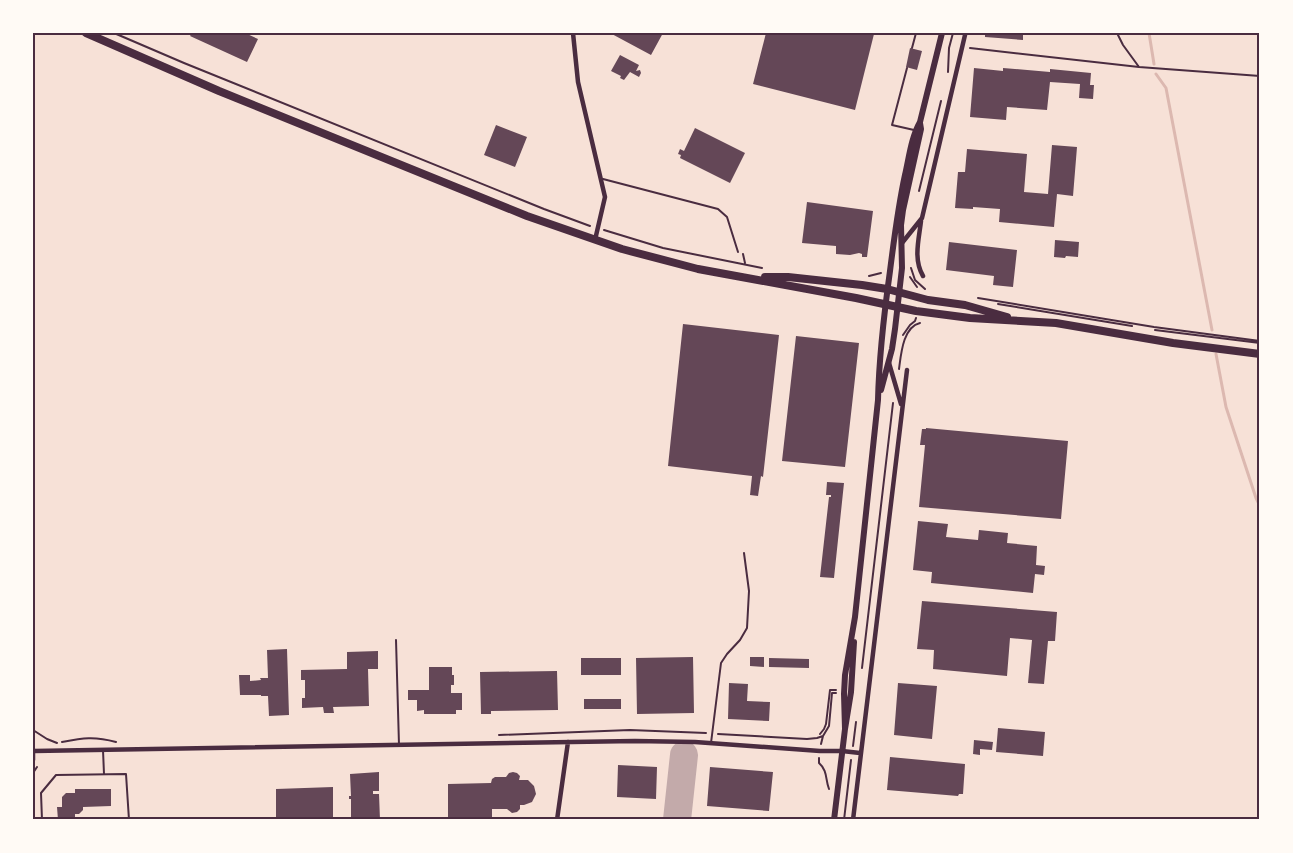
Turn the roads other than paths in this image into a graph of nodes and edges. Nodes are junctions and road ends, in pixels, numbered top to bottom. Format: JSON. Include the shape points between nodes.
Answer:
{"nodes":[{"id":1,"x":86,"y":33,"type":"edge"},
{"id":2,"x":573,"y":33,"type":"edge"},
{"id":3,"x":916,"y":33,"type":"edge"},
{"id":4,"x":942,"y":33,"type":"edge"},
{"id":5,"x":964,"y":36,"type":"edge"},
{"id":6,"x":912,"y":48,"type":"dead end"},
{"id":7,"x":907,"y":68,"type":"dead end"},
{"id":8,"x":919,"y":127,"type":"junction"},
{"id":9,"x":601,"y":178,"type":"junction"},
{"id":10,"x":922,"y":218,"type":"junction"},
{"id":11,"x":595,"y":240,"type":"junction"},
{"id":12,"x":901,"y":245,"type":"junction"},
{"id":13,"x":738,"y":252,"type":"dead end"},
{"id":14,"x":923,"y":276,"type":"dead end"},
{"id":15,"x":739,"y":277,"type":"junction"},
{"id":16,"x":887,"y":289,"type":"junction"},
{"id":17,"x":899,"y":292,"type":"junction"},
{"id":18,"x":885,"y":304,"type":"junction"},
{"id":19,"x":897,"y":306,"type":"junction"},
{"id":20,"x":1028,"y":321,"type":"junction"},
{"id":21,"x":1260,"y":354,"type":"edge"},
{"id":22,"x":889,"y":361,"type":"junction"},
{"id":23,"x":907,"y":370,"type":"dead end"},
{"id":24,"x":878,"y":400,"type":"junction"},
{"id":25,"x":902,"y":406,"type":"junction"},
{"id":26,"x":744,"y":553,"type":"dead end"},
{"id":27,"x":396,"y":640,"type":"dead end"},
{"id":28,"x":568,"y":742,"type":"junction"},
{"id":29,"x":711,"y":743,"type":"junction"},
{"id":30,"x":399,"y":745,"type":"junction"},
{"id":31,"x":33,"y":750,"type":"edge"},
{"id":32,"x":102,"y":750,"type":"junction"},
{"id":33,"x":842,"y":751,"type":"junction"},
{"id":34,"x":860,"y":753,"type":"junction"},
{"id":35,"x":33,"y":760,"type":"edge"},
{"id":36,"x":104,"y":774,"type":"junction"},
{"id":37,"x":42,"y":820,"type":"edge"},
{"id":38,"x":129,"y":820,"type":"edge"},
{"id":39,"x":557,"y":820,"type":"edge"},
{"id":40,"x":834,"y":820,"type":"edge"},
{"id":41,"x":853,"y":820,"type":"edge"}],
"edges":[{"from":1,"to":11,"type":"main road","via":[[516,212]]},
{"from":2,"to":9,"type":"street","via":[[578,82]]},
{"from":3,"to":6,"type":"lane"},
{"from":4,"to":8,"type":"street"},
{"from":5,"to":10,"type":"street"},
{"from":7,"to":8,"type":"lane","via":[[892,125]]},
{"from":8,"to":12,"type":"street","via":[[903,210]]},
{"from":8,"to":16,"type":"street","via":[[897,213]]},
{"from":9,"to":11,"type":"street","via":[[605,197]]},
{"from":9,"to":13,"type":"lane","via":[[718,209],[727,218]]},
{"from":10,"to":12,"type":"street"},
{"from":10,"to":14,"type":"street","via":[[917,259]]},
{"from":11,"to":15,"type":"main road"},
{"from":12,"to":17,"type":"street"},
{"from":15,"to":16,"type":"main road","via":[[816,280]]},
{"from":15,"to":18,"type":"main road"},
{"from":16,"to":17,"type":"main road"},
{"from":16,"to":18,"type":"street"},
{"from":17,"to":19,"type":"street"},
{"from":17,"to":20,"type":"main road"},
{"from":18,"to":19,"type":"main road"},
{"from":18,"to":24,"type":"street"},
{"from":19,"to":20,"type":"main road","via":[[970,318]]},
{"from":19,"to":22,"type":"street"},
{"from":20,"to":21,"type":"main road"},
{"from":22,"to":24,"type":"street"},
{"from":22,"to":25,"type":"street"},
{"from":23,"to":25,"type":"street"},
{"from":24,"to":33,"type":"street","via":[[844,691]]},
{"from":25,"to":34,"type":"street"},
{"from":26,"to":29,"type":"lane","via":[[747,628],[721,663]]},
{"from":27,"to":30,"type":"lane"},
{"from":28,"to":29,"type":"street"},
{"from":28,"to":30,"type":"street"},
{"from":28,"to":39,"type":"street"},
{"from":29,"to":33,"type":"street"},
{"from":30,"to":32,"type":"street"},
{"from":31,"to":32,"type":"street"},
{"from":31,"to":35,"type":"street"},
{"from":32,"to":36,"type":"lane"},
{"from":33,"to":34,"type":"street"},
{"from":33,"to":40,"type":"street"},
{"from":34,"to":41,"type":"street"},
{"from":36,"to":37,"type":"lane","via":[[56,775],[41,793]]},
{"from":36,"to":38,"type":"lane","via":[[126,774]]}]}
